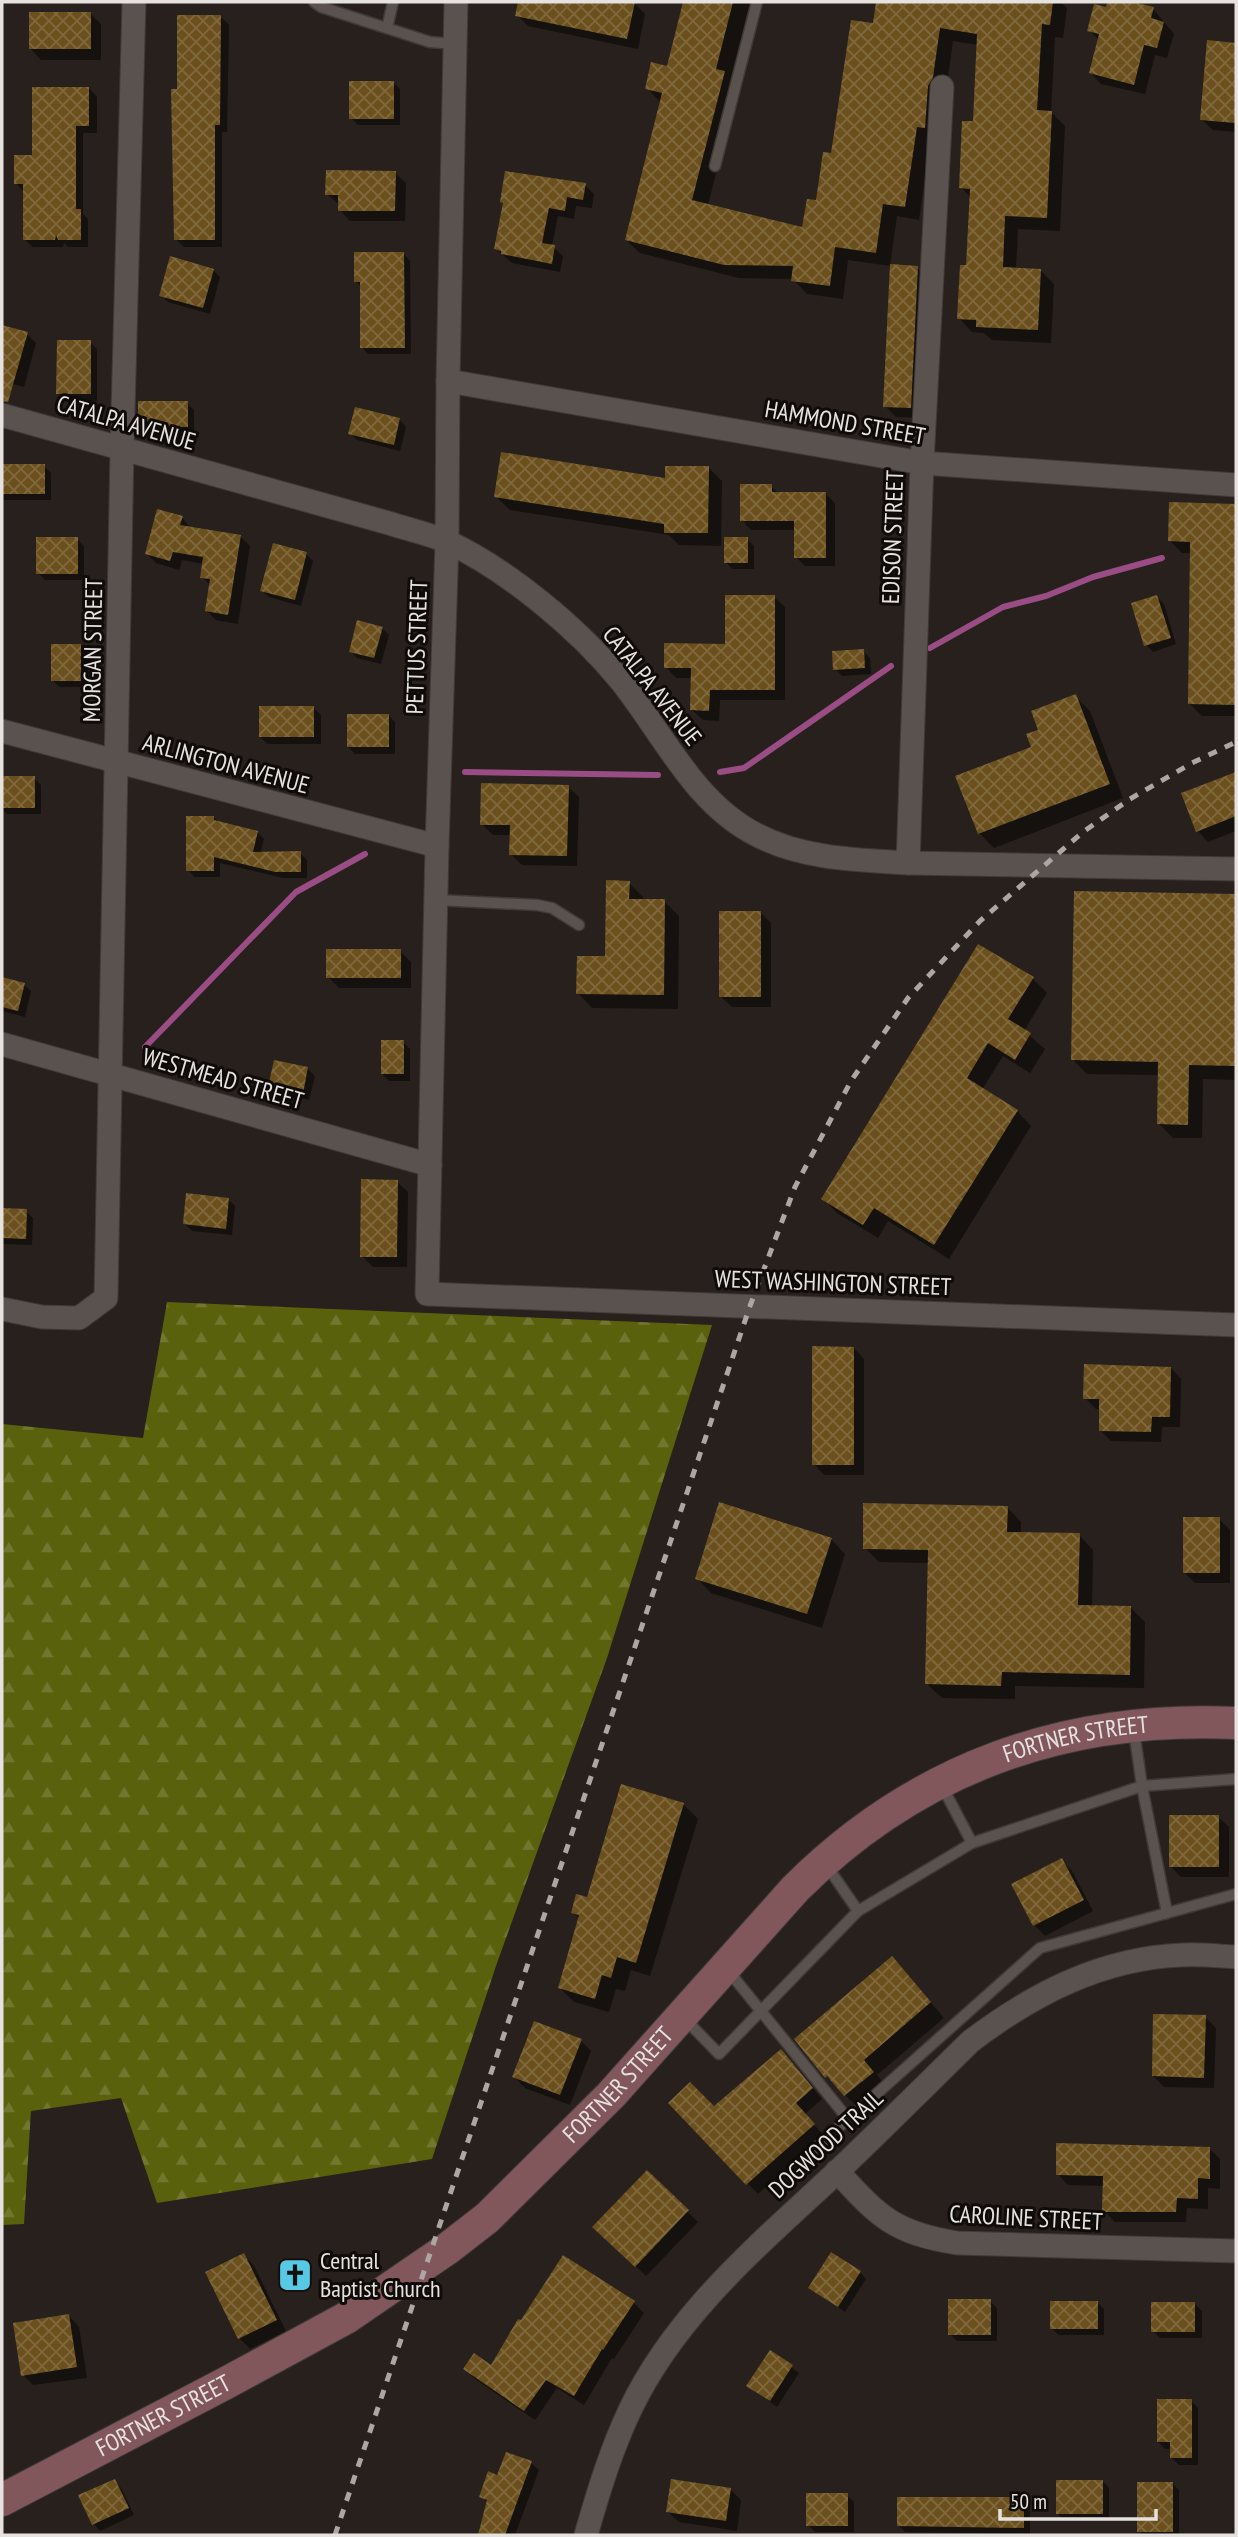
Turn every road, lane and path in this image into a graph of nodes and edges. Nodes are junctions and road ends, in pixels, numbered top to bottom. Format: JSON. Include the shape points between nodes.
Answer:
{"nodes":[{"id":1,"x":134,"y":2,"type":"edge"},
{"id":2,"x":314,"y":2,"type":"edge"},
{"id":3,"x":393,"y":2,"type":"edge"},
{"id":4,"x":456,"y":2,"type":"edge"},
{"id":5,"x":757,"y":2,"type":"edge"},
{"id":6,"x":387,"y":29,"type":"junction"},
{"id":7,"x":456,"y":44,"type":"junction"},
{"id":8,"x":942,"y":87,"type":"dead end"},
{"id":9,"x":715,"y":166,"type":"dead end"},
{"id":10,"x":448,"y":381,"type":"junction"},
{"id":11,"x":2,"y":415,"type":"edge"},
{"id":12,"x":122,"y":449,"type":"junction"},
{"id":13,"x":922,"y":463,"type":"junction"},
{"id":14,"x":1236,"y":485,"type":"edge"},
{"id":15,"x":447,"y":542,"type":"junction"},
{"id":16,"x":2,"y":731,"type":"edge"},
{"id":17,"x":117,"y":762,"type":"junction"},
{"id":18,"x":437,"y":846,"type":"junction"},
{"id":19,"x":908,"y":863,"type":"junction"},
{"id":20,"x":1236,"y":869,"type":"edge"},
{"id":21,"x":437,"y":900,"type":"junction"},
{"id":22,"x":579,"y":925,"type":"dead end"},
{"id":23,"x":2,"y":1044,"type":"edge"},
{"id":24,"x":110,"y":1075,"type":"junction"},
{"id":25,"x":430,"y":1166,"type":"junction"},
{"id":26,"x":427,"y":1294,"type":"joint"},
{"id":27,"x":2,"y":1309,"type":"edge"},
{"id":28,"x":1236,"y":1325,"type":"edge"},
{"id":29,"x":1236,"y":1723,"type":"edge"},
{"id":30,"x":1133,"y":1725,"type":"junction"},
{"id":31,"x":1236,"y":1779,"type":"edge"},
{"id":32,"x":940,"y":1783,"type":"junction"},
{"id":33,"x":1142,"y":1786,"type":"junction"},
{"id":34,"x":972,"y":1843,"type":"junction"},
{"id":35,"x":824,"y":1861,"type":"junction"},
{"id":36,"x":1236,"y":1894,"type":"edge"},
{"id":37,"x":858,"y":1911,"type":"junction"},
{"id":38,"x":1167,"y":1913,"type":"junction"},
{"id":39,"x":1236,"y":1956,"type":"edge"},
{"id":40,"x":725,"y":1967,"type":"junction"},
{"id":41,"x":761,"y":2010,"type":"junction"},
{"id":42,"x":682,"y":2016,"type":"junction"},
{"id":43,"x":848,"y":2119,"type":"junction"},
{"id":44,"x":808,"y":2155,"type":"dead end"},
{"id":45,"x":837,"y":2171,"type":"junction"},
{"id":46,"x":1236,"y":2251,"type":"edge"},
{"id":47,"x":2,"y":2501,"type":"edge"},
{"id":48,"x":586,"y":2535,"type":"edge"}],
"edges":[{"from":1,"to":12,"type":"street","name":"MORGAN STREET"},
{"from":2,"to":6,"type":"lane"},
{"from":3,"to":6,"type":"lane"},
{"from":4,"to":7,"type":"street","name":"PETTUS STREET"},
{"from":5,"to":9,"type":"lane"},
{"from":6,"to":7,"type":"lane","via":[[430,42]]},
{"from":7,"to":10,"type":"street","name":"PETTUS STREET"},
{"from":8,"to":13,"type":"street","name":"EDISON STREET"},
{"from":10,"to":13,"type":"street","name":"HAMMOND STREET"},
{"from":10,"to":15,"type":"street","name":"PETTUS STREET"},
{"from":11,"to":12,"type":"street","name":"CATALPA AVENUE"},
{"from":12,"to":15,"type":"street","name":"CATALPA AVENUE"},
{"from":12,"to":17,"type":"street","name":"MORGAN STREET"},
{"from":13,"to":14,"type":"street","name":"HAMMOND STREET"},
{"from":13,"to":19,"type":"street","name":"EDISON STREET"},
{"from":15,"to":18,"type":"street","name":"PETTUS STREET"},
{"from":15,"to":19,"type":"street","name":"CATALPA AVENUE","via":[[521,587],[587,644],[621,681],[696,785],[736,823],[794,850]]},
{"from":16,"to":17,"type":"street","name":"ARLINGTON AVENUE"},
{"from":17,"to":18,"type":"street","name":"ARLINGTON AVENUE"},
{"from":17,"to":24,"type":"street","name":"MORGAN STREET"},
{"from":18,"to":21,"type":"street","name":"PETTUS STREET"},
{"from":19,"to":20,"type":"street","name":"CATALPA AVENUE"},
{"from":21,"to":22,"type":"lane","via":[[537,905],[552,908]]},
{"from":21,"to":25,"type":"street","name":"PETTUS STREET"},
{"from":23,"to":24,"type":"street","name":"WESTMEAD STREET"},
{"from":24,"to":25,"type":"street","name":"WESTMEAD STREET"},
{"from":24,"to":27,"type":"street","name":"MORGAN STREET","via":[[106,1298],[79,1318]]},
{"from":25,"to":26,"type":"street","name":"PETTUS STREET"},
{"from":26,"to":28,"type":"street","name":"WEST WASHINGTON STREET"},
{"from":29,"to":30,"type":"street","name":"FORTNER STREET"},
{"from":30,"to":32,"type":"street","name":"FORTNER STREET","via":[[1061,1737]]},
{"from":30,"to":33,"type":"lane"},
{"from":31,"to":33,"type":"lane"},
{"from":32,"to":34,"type":"lane"},
{"from":32,"to":35,"type":"street","name":"FORTNER STREET","via":[[889,1811]]},
{"from":33,"to":34,"type":"lane"},
{"from":33,"to":38,"type":"lane"},
{"from":34,"to":37,"type":"lane"},
{"from":35,"to":37,"type":"lane"},
{"from":35,"to":40,"type":"street","name":"FORTNER STREET"},
{"from":36,"to":38,"type":"lane"},
{"from":37,"to":41,"type":"lane"},
{"from":38,"to":43,"type":"lane","via":[[1040,1948]]},
{"from":39,"to":45,"type":"street","name":"DOGWOOD TRAIL","via":[[1182,1955],[1131,1962],[1077,1977],[1039,1995],[971,2041]]},
{"from":40,"to":41,"type":"lane"},
{"from":40,"to":42,"type":"street","name":"FORTNER STREET"},
{"from":41,"to":42,"type":"lane","via":[[719,2054]]},
{"from":41,"to":43,"type":"lane"},
{"from":42,"to":47,"type":"street","name":"FORTNER STREET","via":[[611,2095],[487,2218],[417,2271],[322,2331]]},
{"from":43,"to":44,"type":"lane"},
{"from":45,"to":46,"type":"street","name":"CAROLINE STREET","via":[[868,2206],[925,2238],[957,2244]]},
{"from":45,"to":48,"type":"street","name":"DOGWOOD TRAIL","via":[[741,2261],[662,2357],[631,2409]]}]}
